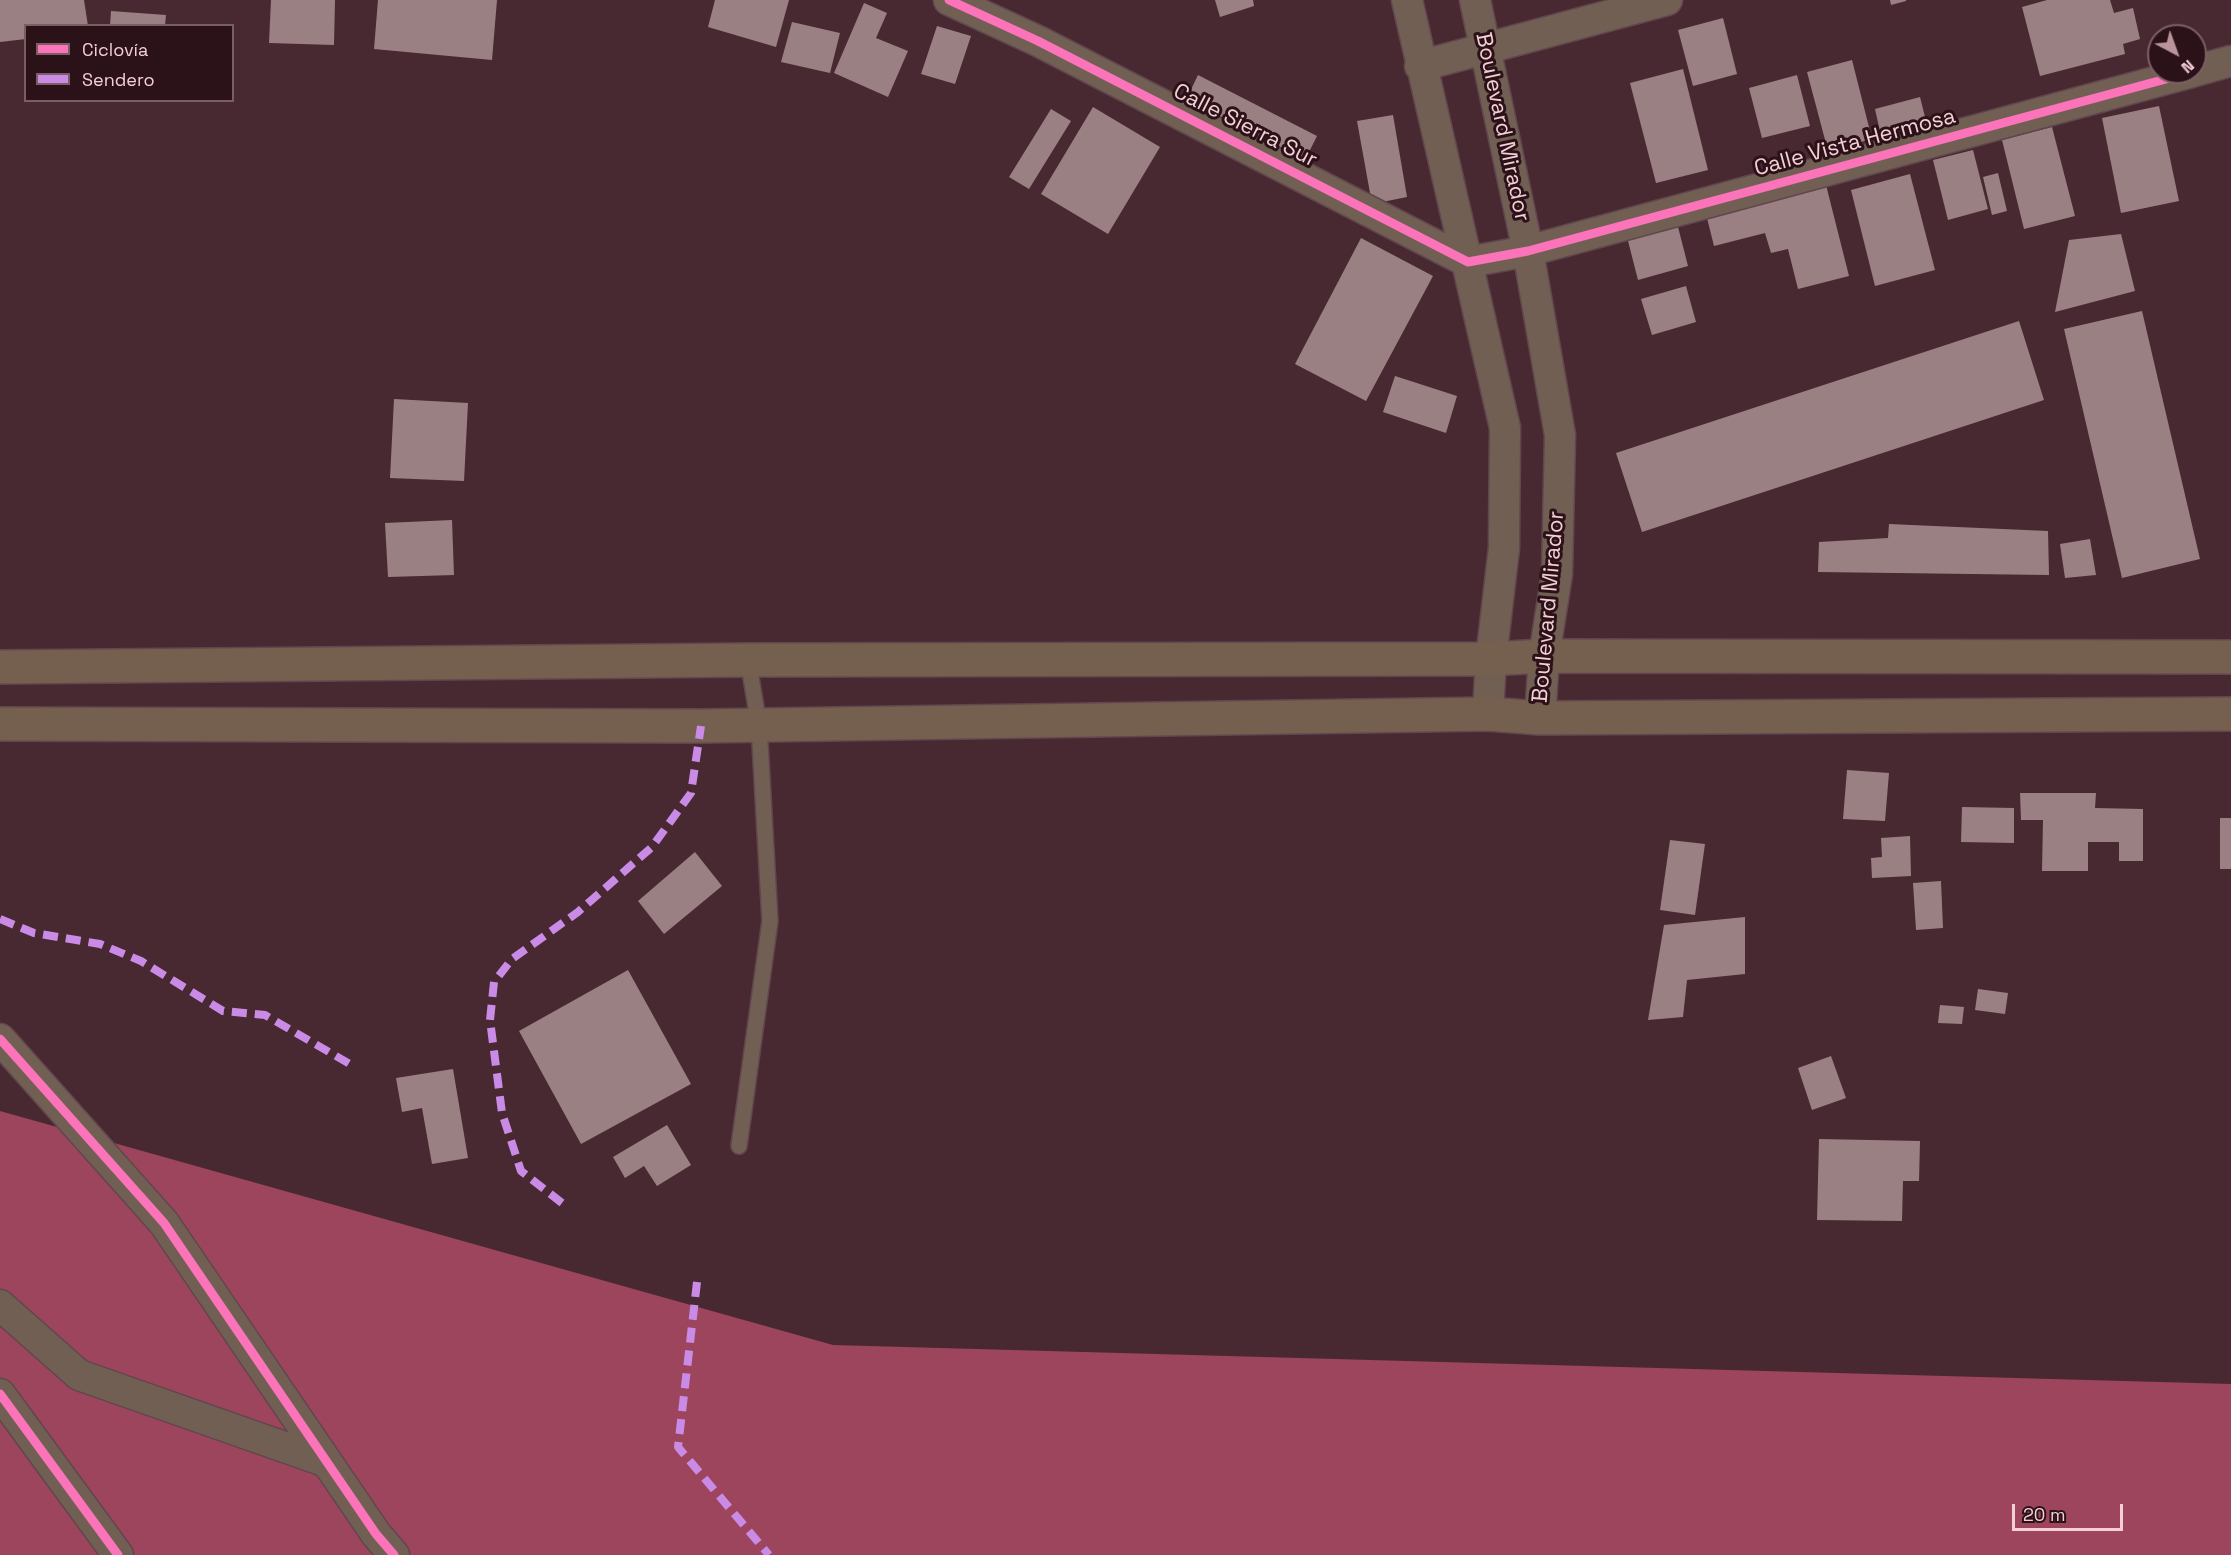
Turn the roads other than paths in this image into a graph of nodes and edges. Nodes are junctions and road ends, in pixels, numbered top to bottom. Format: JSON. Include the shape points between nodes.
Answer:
{"nodes":[{"id":1,"x":949,"y":0,"type":"edge"},
{"id":2,"x":1407,"y":0,"type":"edge"},
{"id":3,"x":1475,"y":0,"type":"edge"},
{"id":4,"x":1667,"y":0,"type":"edge"},
{"id":5,"x":1487,"y":50,"type":"junction"},
{"id":6,"x":2231,"y":61,"type":"edge"},
{"id":7,"x":1420,"y":66,"type":"junction"},
{"id":8,"x":2207,"y":68,"type":"edge"},
{"id":9,"x":2148,"y":84,"type":"edge"},
{"id":10,"x":1528,"y":251,"type":"junction"},
{"id":11,"x":1468,"y":262,"type":"junction"},
{"id":12,"x":1544,"y":657,"type":"junction"},
{"id":13,"x":2231,"y":657,"type":"edge"},
{"id":14,"x":1491,"y":659,"type":"junction"},
{"id":15,"x":748,"y":660,"type":"junction"},
{"id":16,"x":0,"y":667,"type":"edge"},
{"id":17,"x":1488,"y":714,"type":"junction"},
{"id":18,"x":2231,"y":714,"type":"edge"},
{"id":19,"x":1540,"y":718,"type":"junction"},
{"id":20,"x":0,"y":724,"type":"edge"},
{"id":21,"x":759,"y":724,"type":"junction"},
{"id":22,"x":0,"y":1039,"type":"edge"},
{"id":23,"x":739,"y":1146,"type":"dead end"},
{"id":24,"x":0,"y":1305,"type":"edge"},
{"id":25,"x":0,"y":1394,"type":"edge"},
{"id":26,"x":327,"y":1462,"type":"junction"},
{"id":27,"x":118,"y":1555,"type":"edge"},
{"id":28,"x":394,"y":1555,"type":"edge"}],
"edges":[{"from":1,"to":11,"type":"street","name":"Calle Sierra Sur","via":[[1049,46]]},
{"from":2,"to":7,"type":"street"},
{"from":3,"to":5,"type":"street","name":"Boulevard Mirador"},
{"from":4,"to":5,"type":"street"},
{"from":5,"to":7,"type":"street"},
{"from":5,"to":10,"type":"street","name":"Boulevard Mirador"},
{"from":6,"to":8,"type":"street","name":"Calle Vista Hermosa"},
{"from":7,"to":11,"type":"street"},
{"from":9,"to":10,"type":"street","name":"Calle Vista Hermosa"},
{"from":10,"to":11,"type":"street"},
{"from":10,"to":12,"type":"street","name":"Boulevard Mirador","via":[[1560,435],[1557,574]]},
{"from":11,"to":14,"type":"street","via":[[1505,428],[1504,548]]},
{"from":12,"to":13,"type":"main road"},
{"from":12,"to":14,"type":"main road"},
{"from":12,"to":19,"type":"street","name":"Boulevard Mirador"},
{"from":14,"to":15,"type":"main road"},
{"from":14,"to":17,"type":"street"},
{"from":15,"to":16,"type":"main road"},
{"from":15,"to":21,"type":"lane"},
{"from":17,"to":19,"type":"main road"},
{"from":17,"to":21,"type":"main road"},
{"from":18,"to":19,"type":"main road"},
{"from":20,"to":21,"type":"main road"},
{"from":21,"to":23,"type":"lane","via":[[770,921]]},
{"from":22,"to":26,"type":"street","via":[[165,1223]]},
{"from":24,"to":26,"type":"street","via":[[79,1375]]},
{"from":25,"to":27,"type":"street"},
{"from":26,"to":28,"type":"street"}]}
